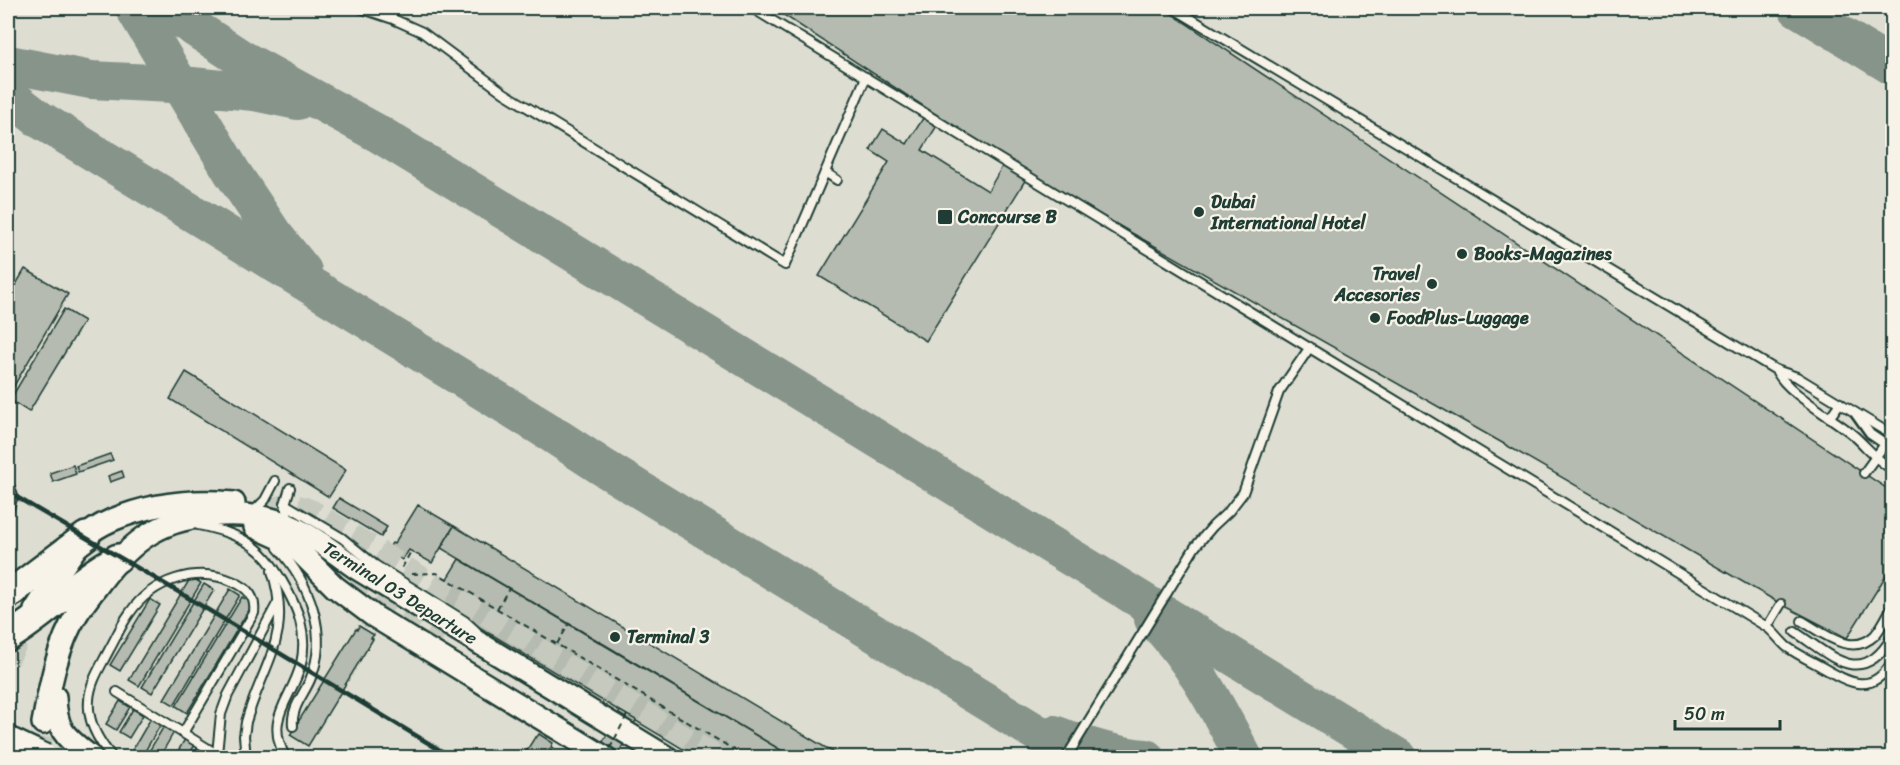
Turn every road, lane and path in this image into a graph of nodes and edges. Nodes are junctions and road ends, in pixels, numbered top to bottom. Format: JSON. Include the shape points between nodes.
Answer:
{"nodes":[{"id":1,"x":360,"y":8,"type":"edge"},
{"id":2,"x":752,"y":8,"type":"edge"},
{"id":3,"x":1173,"y":8,"type":"edge"},
{"id":4,"x":866,"y":77,"type":"junction"},
{"id":5,"x":825,"y":172,"type":"junction"},
{"id":6,"x":837,"y":180,"type":"dead end"},
{"id":7,"x":1310,"y":347,"type":"junction"},
{"id":8,"x":1776,"y":370,"type":"junction"},
{"id":9,"x":1840,"y":403,"type":"junction"},
{"id":10,"x":1855,"y":412,"type":"junction"},
{"id":11,"x":1830,"y":417,"type":"junction"},
{"id":12,"x":1893,"y":435,"type":"edge"},
{"id":13,"x":1885,"y":444,"type":"junction"},
{"id":14,"x":1893,"y":449,"type":"edge"},
{"id":15,"x":1875,"y":458,"type":"junction"},
{"id":16,"x":1893,"y":469,"type":"edge"},
{"id":17,"x":1864,"y":473,"type":"dead end"},
{"id":18,"x":275,"y":481,"type":"dead end"},
{"id":19,"x":8,"y":482,"type":"edge"},
{"id":20,"x":290,"y":488,"type":"dead end"},
{"id":21,"x":285,"y":504,"type":"junction"},
{"id":22,"x":8,"y":511,"type":"edge"},
{"id":23,"x":241,"y":511,"type":"junction"},
{"id":24,"x":198,"y":525,"type":"junction"},
{"id":25,"x":291,"y":526,"type":"junction"},
{"id":26,"x":86,"y":536,"type":"junction"},
{"id":27,"x":144,"y":536,"type":"junction"},
{"id":28,"x":278,"y":548,"type":"dead end"},
{"id":29,"x":411,"y":551,"type":"dead end"},
{"id":30,"x":118,"y":558,"type":"junction"},
{"id":31,"x":266,"y":558,"type":"junction"},
{"id":32,"x":509,"y":588,"type":"dead end"},
{"id":33,"x":8,"y":595,"type":"edge"},
{"id":34,"x":279,"y":600,"type":"junction"},
{"id":35,"x":1781,"y":604,"type":"dead end"},
{"id":36,"x":1893,"y":607,"type":"edge"},
{"id":37,"x":497,"y":609,"type":"junction"},
{"id":38,"x":35,"y":610,"type":"tunnel mouth"},
{"id":39,"x":1802,"y":621,"type":"dead end"},
{"id":40,"x":569,"y":624,"type":"dead end"},
{"id":41,"x":1767,"y":627,"type":"junction"},
{"id":42,"x":1794,"y":632,"type":"dead end"},
{"id":43,"x":8,"y":637,"type":"tunnel mouth"},
{"id":44,"x":1893,"y":637,"type":"edge"},
{"id":45,"x":557,"y":645,"type":"junction"},
{"id":46,"x":489,"y":649,"type":"junction"},
{"id":47,"x":1893,"y":662,"type":"edge"},
{"id":48,"x":55,"y":669,"type":"junction"},
{"id":49,"x":1885,"y":673,"type":"junction"},
{"id":50,"x":1893,"y":679,"type":"edge"},
{"id":51,"x":117,"y":692,"type":"dead end"},
{"id":52,"x":627,"y":715,"type":"dead end"},
{"id":53,"x":44,"y":723,"type":"tunnel mouth"},
{"id":54,"x":292,"y":726,"type":"dead end"},
{"id":55,"x":183,"y":733,"type":"junction"},
{"id":56,"x":8,"y":741,"type":"edge"},
{"id":57,"x":782,"y":751,"type":"dead end"},
{"id":58,"x":220,"y":756,"type":"edge"},
{"id":59,"x":44,"y":758,"type":"edge"},
{"id":60,"x":92,"y":758,"type":"edge"},
{"id":61,"x":113,"y":758,"type":"edge"},
{"id":62,"x":246,"y":758,"type":"edge"},
{"id":63,"x":286,"y":758,"type":"edge"},
{"id":64,"x":606,"y":758,"type":"edge"},
{"id":65,"x":668,"y":758,"type":"edge"},
{"id":66,"x":748,"y":758,"type":"edge"},
{"id":67,"x":778,"y":758,"type":"edge"},
{"id":68,"x":1066,"y":758,"type":"edge"}],
"edges":[{"from":1,"to":5,"type":"lane","via":[[422,32],[504,93],[785,266]]},
{"from":2,"to":4,"type":"lane"},
{"from":3,"to":8,"type":"lane"},
{"from":4,"to":5,"type":"lane"},
{"from":4,"to":7,"type":"lane"},
{"from":5,"to":6,"type":"lane"},
{"from":7,"to":41,"type":"lane"},
{"from":7,"to":68,"type":"lane","via":[[1279,392],[1243,493],[1187,559]]},
{"from":8,"to":9,"type":"lane","via":[[1797,377]]},
{"from":8,"to":11,"type":"lane","via":[[1788,386]]},
{"from":9,"to":10,"type":"lane"},
{"from":9,"to":11,"type":"lane"},
{"from":10,"to":12,"type":"lane"},
{"from":10,"to":13,"type":"lane","via":[[1864,428]]},
{"from":11,"to":15,"type":"lane"},
{"from":13,"to":14,"type":"lane"},
{"from":13,"to":15,"type":"lane"},
{"from":15,"to":16,"type":"lane"},
{"from":15,"to":17,"type":"lane"},
{"from":18,"to":23,"type":"lane","via":[[265,501]]},
{"from":19,"to":22,"type":"lane","via":[[13,496]]},
{"from":20,"to":21,"type":"lane"},
{"from":21,"to":25,"type":"lane"},
{"from":21,"to":46,"type":"lane","via":[[465,621]]},
{"from":23,"to":25,"type":"main road","name":"Terminal 03 Departure"},
{"from":23,"to":26,"type":"main road","via":[[190,501],[148,507]]},
{"from":23,"to":27,"type":"main road","name":"Terminal 03 Departure","via":[[190,518]]},
{"from":24,"to":27,"type":"main road"},
{"from":24,"to":31,"type":"lane","via":[[238,537]]},
{"from":24,"to":64,"type":"main road","via":[[253,526],[286,541],[335,587],[375,617]]},
{"from":25,"to":46,"type":"main road","name":"Terminal 03 Departure"},
{"from":26,"to":33,"type":"highway"},
{"from":26,"to":38,"type":"main road"},
{"from":27,"to":30,"type":"main road","name":"Terminal 03 Departure"},
{"from":28,"to":54,"type":"lane","via":[[304,585],[317,637],[315,666],[294,710]]},
{"from":29,"to":37,"type":"path","via":[[402,568],[414,575],[437,573]]},
{"from":30,"to":43,"type":"highway"},
{"from":30,"to":48,"type":"main road","name":"Terminal 03 Departure","via":[[77,614]]},
{"from":31,"to":34,"type":"lane"},
{"from":31,"to":63,"type":"lane","via":[[292,598],[303,631],[300,666],[276,731]]},
{"from":32,"to":37,"type":"path"},
{"from":34,"to":58,"type":"lane","via":[[228,695],[219,724]]},
{"from":34,"to":62,"type":"lane","via":[[278,635],[246,722]]},
{"from":35,"to":41,"type":"lane"},
{"from":36,"to":39,"type":"lane","via":[[1874,636],[1856,645],[1846,645]]},
{"from":37,"to":45,"type":"path"},
{"from":40,"to":45,"type":"path"},
{"from":41,"to":49,"type":"lane","via":[[1788,648],[1845,680],[1868,683]]},
{"from":42,"to":44,"type":"lane","via":[[1843,663],[1857,665],[1876,659]]},
{"from":45,"to":66,"type":"path"},
{"from":46,"to":65,"type":"main road","name":"Terminal 03 Departure"},
{"from":47,"to":49,"type":"lane"},
{"from":48,"to":53,"type":"main road"},
{"from":48,"to":60,"type":"main road","via":[[56,710],[61,729]]},
{"from":49,"to":50,"type":"lane"},
{"from":51,"to":55,"type":"lane"},
{"from":52,"to":64,"type":"path","bridge":true},
{"from":55,"to":58,"type":"lane"},
{"from":55,"to":61,"type":"lane","via":[[254,613],[252,596],[228,579],[186,576],[169,581],[153,589],[129,614],[88,701],[95,730]]},
{"from":56,"to":59,"type":"highway","bridge":true},
{"from":57,"to":67,"type":"path"}]}
